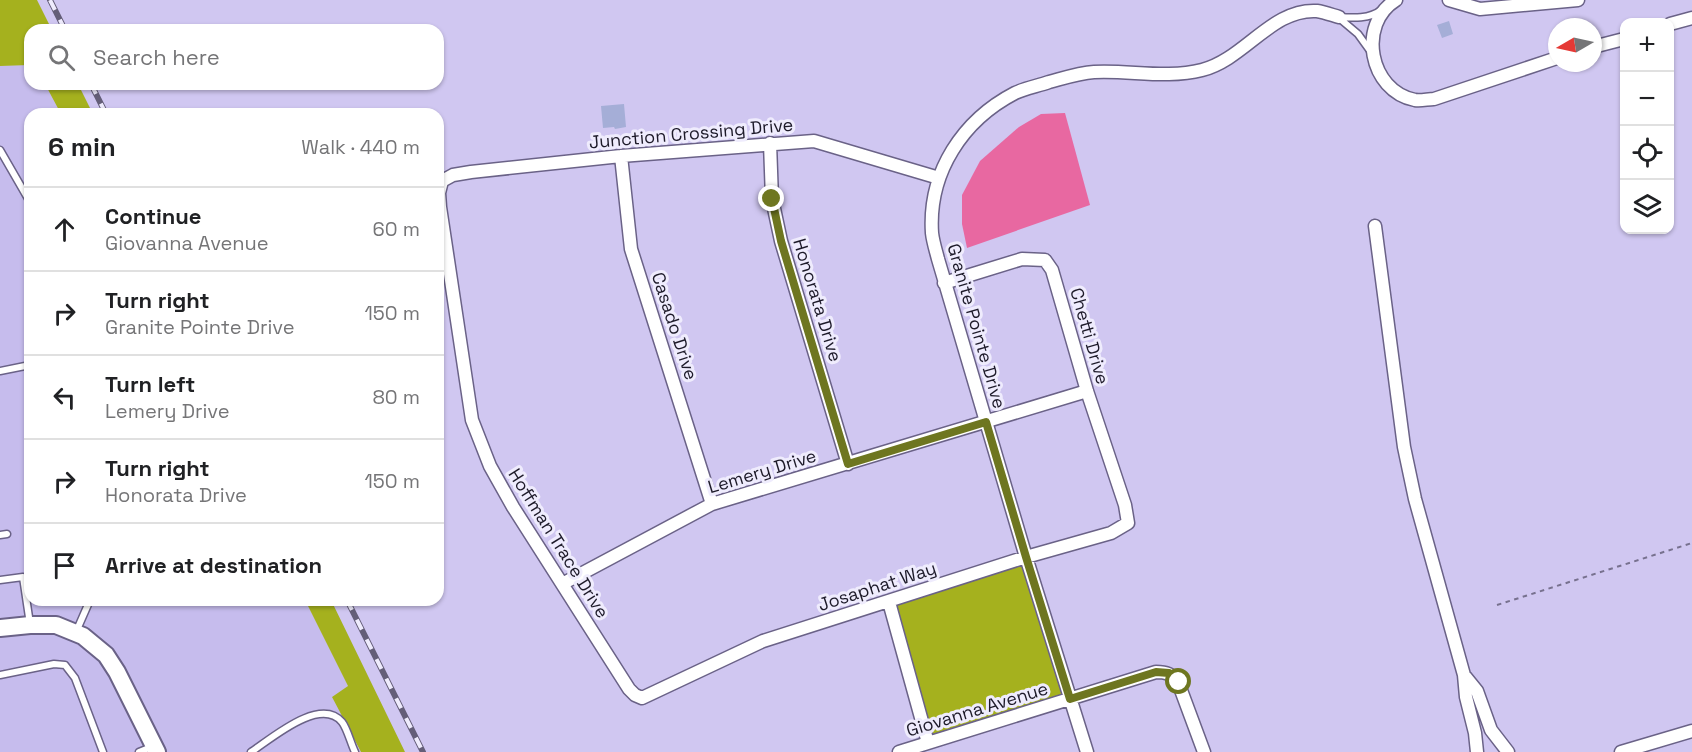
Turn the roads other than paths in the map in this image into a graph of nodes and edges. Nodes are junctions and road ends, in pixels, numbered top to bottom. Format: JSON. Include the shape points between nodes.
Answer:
{"nodes":[{"id":1,"x":1449,"y":0,"type":"edge"},
{"id":2,"x":1578,"y":0,"type":"edge"},
{"id":3,"x":1392,"y":2,"type":"edge"},
{"id":4,"x":1339,"y":17,"type":"junction"},
{"id":5,"x":1692,"y":18,"type":"edge"},
{"id":6,"x":1674,"y":23,"type":"edge"},
{"id":7,"x":1620,"y":40,"type":"edge"},
{"id":8,"x":1602,"y":45,"type":"edge"},
{"id":9,"x":1372,"y":54,"type":"junction"},
{"id":10,"x":1548,"y":61,"type":"edge"},
{"id":11,"x":770,"y":143,"type":"junction"},
{"id":12,"x":0,"y":150,"type":"edge"},
{"id":13,"x":621,"y":156,"type":"junction"},
{"id":14,"x":939,"y":178,"type":"junction"},
{"id":15,"x":444,"y":180,"type":"edge"},
{"id":16,"x":24,"y":192,"type":"edge"},
{"id":17,"x":1375,"y":226,"type":"dead end"},
{"id":18,"x":444,"y":234,"type":"edge"},
{"id":19,"x":944,"y":283,"type":"junction"},
{"id":20,"x":24,"y":366,"type":"edge"},
{"id":21,"x":0,"y":370,"type":"edge"},
{"id":22,"x":1087,"y":391,"type":"junction"},
{"id":23,"x":986,"y":422,"type":"junction"},
{"id":24,"x":848,"y":464,"type":"junction"},
{"id":25,"x":712,"y":504,"type":"junction"},
{"id":26,"x":1128,"y":523,"type":"joint"},
{"id":27,"x":1026,"y":557,"type":"junction"},
{"id":28,"x":24,"y":576,"type":"edge"},
{"id":29,"x":0,"y":579,"type":"edge"},
{"id":30,"x":562,"y":584,"type":"junction"},
{"id":31,"x":889,"y":602,"type":"junction"},
{"id":32,"x":29,"y":606,"type":"edge"},
{"id":33,"x":87,"y":606,"type":"edge"},
{"id":34,"x":30,"y":625,"type":"junction"},
{"id":35,"x":0,"y":628,"type":"edge"},
{"id":36,"x":75,"y":633,"type":"junction"},
{"id":37,"x":0,"y":675,"type":"edge"},
{"id":38,"x":1464,"y":675,"type":"junction"},
{"id":39,"x":642,"y":698,"type":"joint"},
{"id":40,"x":1070,"y":699,"type":"junction"},
{"id":41,"x":1692,"y":731,"type":"edge"},
{"id":42,"x":927,"y":743,"type":"junction"},
{"id":43,"x":150,"y":750,"type":"edge"},
{"id":44,"x":103,"y":752,"type":"edge"},
{"id":45,"x":252,"y":752,"type":"edge"},
{"id":46,"x":355,"y":752,"type":"edge"},
{"id":47,"x":899,"y":752,"type":"edge"},
{"id":48,"x":1087,"y":752,"type":"edge"},
{"id":49,"x":1204,"y":752,"type":"edge"},
{"id":50,"x":1477,"y":752,"type":"edge"},
{"id":51,"x":1508,"y":752,"type":"edge"},
{"id":52,"x":1621,"y":752,"type":"edge"}],
"edges":[{"from":1,"to":2,"type":"street","via":[[1480,9]]},
{"from":3,"to":4,"type":"lane","via":[[1376,14]]},
{"from":3,"to":9,"type":"street","via":[[1376,24]]},
{"from":4,"to":9,"type":"lane"},
{"from":4,"to":14,"type":"street","name":"Granite Pointe Drive","via":[[1318,11],[1286,16],[1238,52],[1205,69],[1174,74],[1092,72],[1017,92],[986,110],[965,131]]},
{"from":5,"to":6,"type":"street"},
{"from":7,"to":8,"type":"street"},
{"from":9,"to":10,"type":"street","via":[[1386,82],[1402,95],[1418,100],[1434,99]]},
{"from":11,"to":13,"type":"street","name":"Junction Crossing Drive"},
{"from":11,"to":14,"type":"street","name":"Junction Crossing Drive","via":[[814,141]]},
{"from":11,"to":24,"type":"street","name":"Honorata Drive","via":[[772,199],[781,241]]},
{"from":12,"to":16,"type":"lane"},
{"from":13,"to":15,"type":"street","name":"Junction Crossing Drive","via":[[471,171]]},
{"from":13,"to":25,"type":"street","name":"Casado Drive","via":[[631,249]]},
{"from":14,"to":19,"type":"street","name":"Granite Pointe Drive","via":[[932,233]]},
{"from":17,"to":38,"type":"street","via":[[1404,447]]},
{"from":18,"to":30,"type":"street","name":"Hoffman Trace Drive","via":[[472,420],[490,466]]},
{"from":19,"to":22,"type":"street","name":"Chetti Drive","via":[[1022,258],[1045,260],[1052,270]]},
{"from":19,"to":23,"type":"street","name":"Granite Pointe Drive"},
{"from":20,"to":21,"type":"lane"},
{"from":22,"to":23,"type":"street","name":"Lemery Drive"},
{"from":22,"to":26,"type":"street","name":"Chetti Drive"},
{"from":23,"to":24,"type":"street","name":"Lemery Drive"},
{"from":23,"to":27,"type":"street","name":"Granite Pointe Drive"},
{"from":24,"to":25,"type":"street","name":"Lemery Drive"},
{"from":25,"to":30,"type":"street","name":"Lemery Drive"},
{"from":26,"to":27,"type":"street","name":"Josaphat Way","via":[[1112,532]]},
{"from":27,"to":31,"type":"street","name":"Josaphat Way"},
{"from":27,"to":40,"type":"street","name":"Granite Pointe Drive"},
{"from":28,"to":29,"type":"lane"},
{"from":30,"to":39,"type":"street","name":"Hoffman Trace Drive","via":[[629,689]]},
{"from":31,"to":39,"type":"street","name":"Josaphat Way","via":[[763,641]]},
{"from":31,"to":42,"type":"street"},
{"from":32,"to":34,"type":"lane"},
{"from":33,"to":36,"type":"lane"},
{"from":34,"to":35,"type":"street"},
{"from":34,"to":36,"type":"street","via":[[56,625]]},
{"from":36,"to":43,"type":"street","via":[[106,655],[128,692]]},
{"from":37,"to":44,"type":"lane","via":[[65,665],[75,678]]},
{"from":38,"to":50,"type":"street"},
{"from":38,"to":51,"type":"street","via":[[1478,691],[1491,730]]},
{"from":40,"to":42,"type":"street","name":"Giovanna Avenue"},
{"from":40,"to":48,"type":"street","name":"Granite Pointe Drive"},
{"from":40,"to":49,"type":"street","name":"Giovanna Avenue","via":[[1156,672],[1169,673],[1179,682]]},
{"from":41,"to":52,"type":"street"},
{"from":42,"to":47,"type":"street","name":"Giovanna Avenue"},
{"from":45,"to":46,"type":"lane","via":[[303,717],[320,713],[342,722]]}]}
